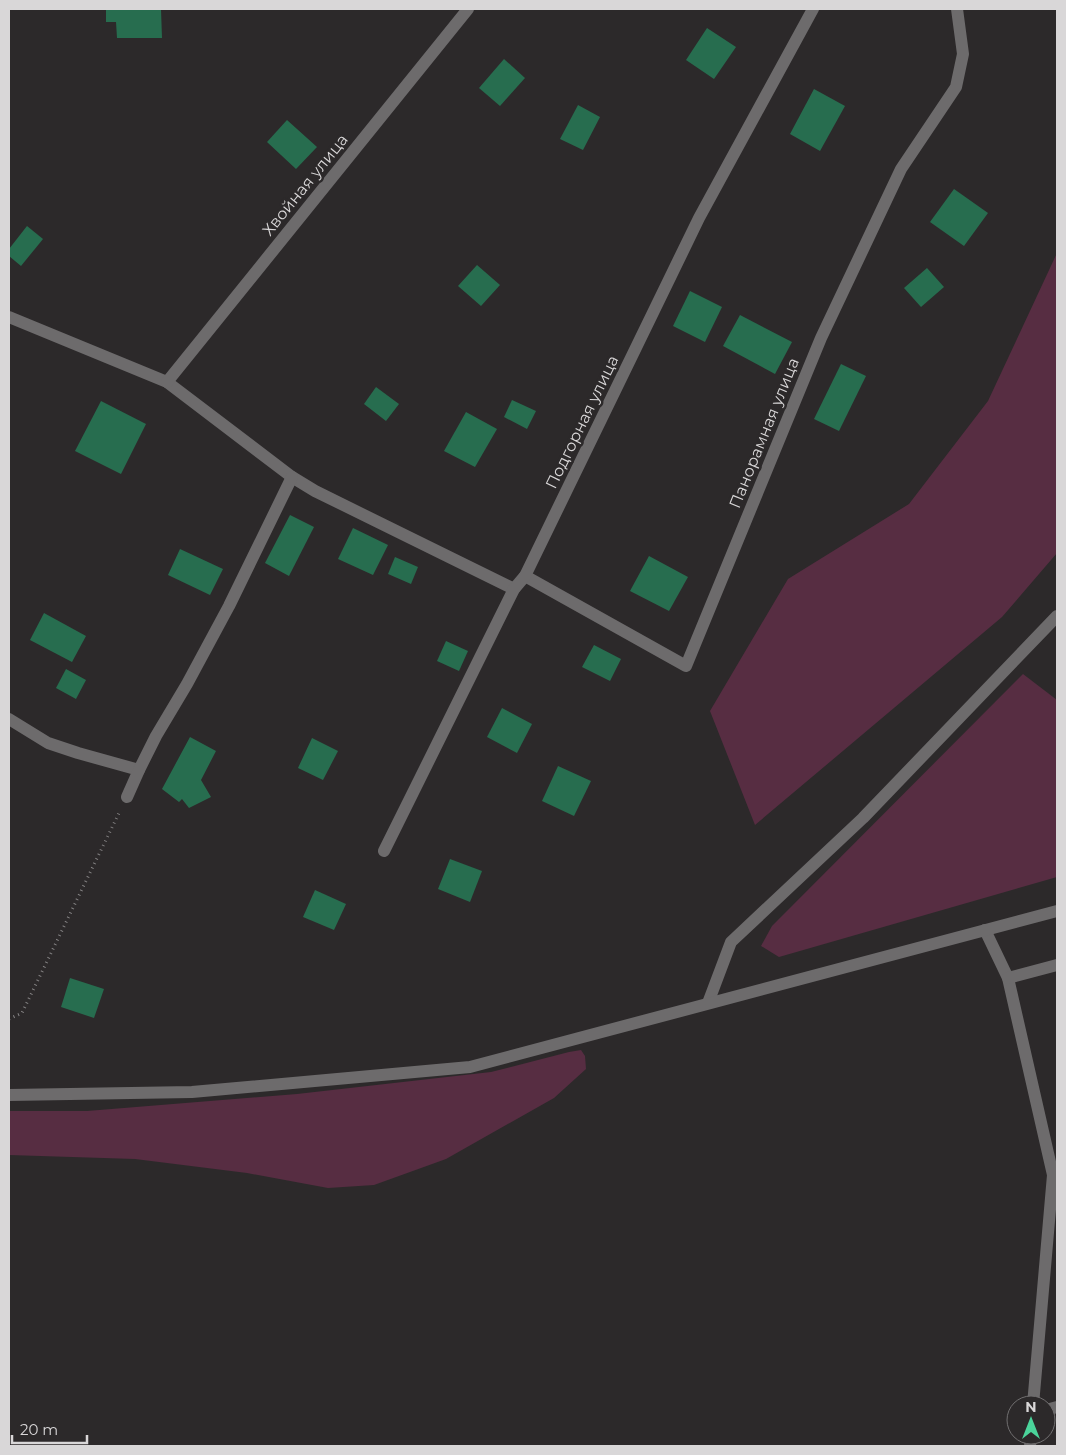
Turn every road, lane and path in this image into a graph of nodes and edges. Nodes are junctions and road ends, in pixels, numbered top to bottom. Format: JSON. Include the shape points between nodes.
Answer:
{"nodes":[{"id":1,"x":468,"y":9,"type":"edge"},
{"id":2,"x":813,"y":9,"type":"edge"},
{"id":3,"x":957,"y":9,"type":"edge"},
{"id":4,"x":9,"y":317,"type":"edge"},
{"id":5,"x":167,"y":382,"type":"junction"},
{"id":6,"x":292,"y":478,"type":"junction"},
{"id":7,"x":525,"y":576,"type":"junction"},
{"id":8,"x":514,"y":590,"type":"junction"},
{"id":9,"x":1057,"y":616,"type":"edge"},
{"id":10,"x":9,"y":719,"type":"edge"},
{"id":11,"x":138,"y":770,"type":"junction"},
{"id":12,"x":127,"y":797,"type":"joint"},
{"id":13,"x":384,"y":851,"type":"dead end"},
{"id":14,"x":1057,"y":910,"type":"edge"},
{"id":15,"x":985,"y":930,"type":"junction"},
{"id":16,"x":1057,"y":965,"type":"edge"},
{"id":17,"x":1008,"y":978,"type":"junction"},
{"id":18,"x":708,"y":1003,"type":"junction"},
{"id":19,"x":9,"y":1019,"type":"edge"},
{"id":20,"x":9,"y":1095,"type":"edge"},
{"id":21,"x":1034,"y":1395,"type":"edge"}],
"edges":[{"from":1,"to":5,"type":"street","name":"Хвойная улица"},
{"from":2,"to":7,"type":"street","name":"Подгорная улица","via":[[699,218]]},
{"from":3,"to":7,"type":"street","name":"Панорамная улица","via":[[964,54],[956,87],[901,168],[821,338],[686,666]]},
{"from":4,"to":5,"type":"street"},
{"from":5,"to":6,"type":"street"},
{"from":6,"to":8,"type":"street"},
{"from":6,"to":11,"type":"street","via":[[188,684]]},
{"from":7,"to":8,"type":"street","name":"Подгорная улица"},
{"from":8,"to":13,"type":"street","name":"Подгорная улица"},
{"from":9,"to":18,"type":"street","via":[[863,818],[731,942]]},
{"from":10,"to":11,"type":"street","via":[[48,743]]},
{"from":11,"to":12,"type":"street"},
{"from":12,"to":19,"type":"path","via":[[22,1012]]},
{"from":14,"to":15,"type":"street"},
{"from":15,"to":17,"type":"street"},
{"from":15,"to":18,"type":"street"},
{"from":16,"to":17,"type":"street"},
{"from":17,"to":21,"type":"street","via":[[1053,1175]]},
{"from":18,"to":20,"type":"street","via":[[470,1067],[192,1092]]}]}
